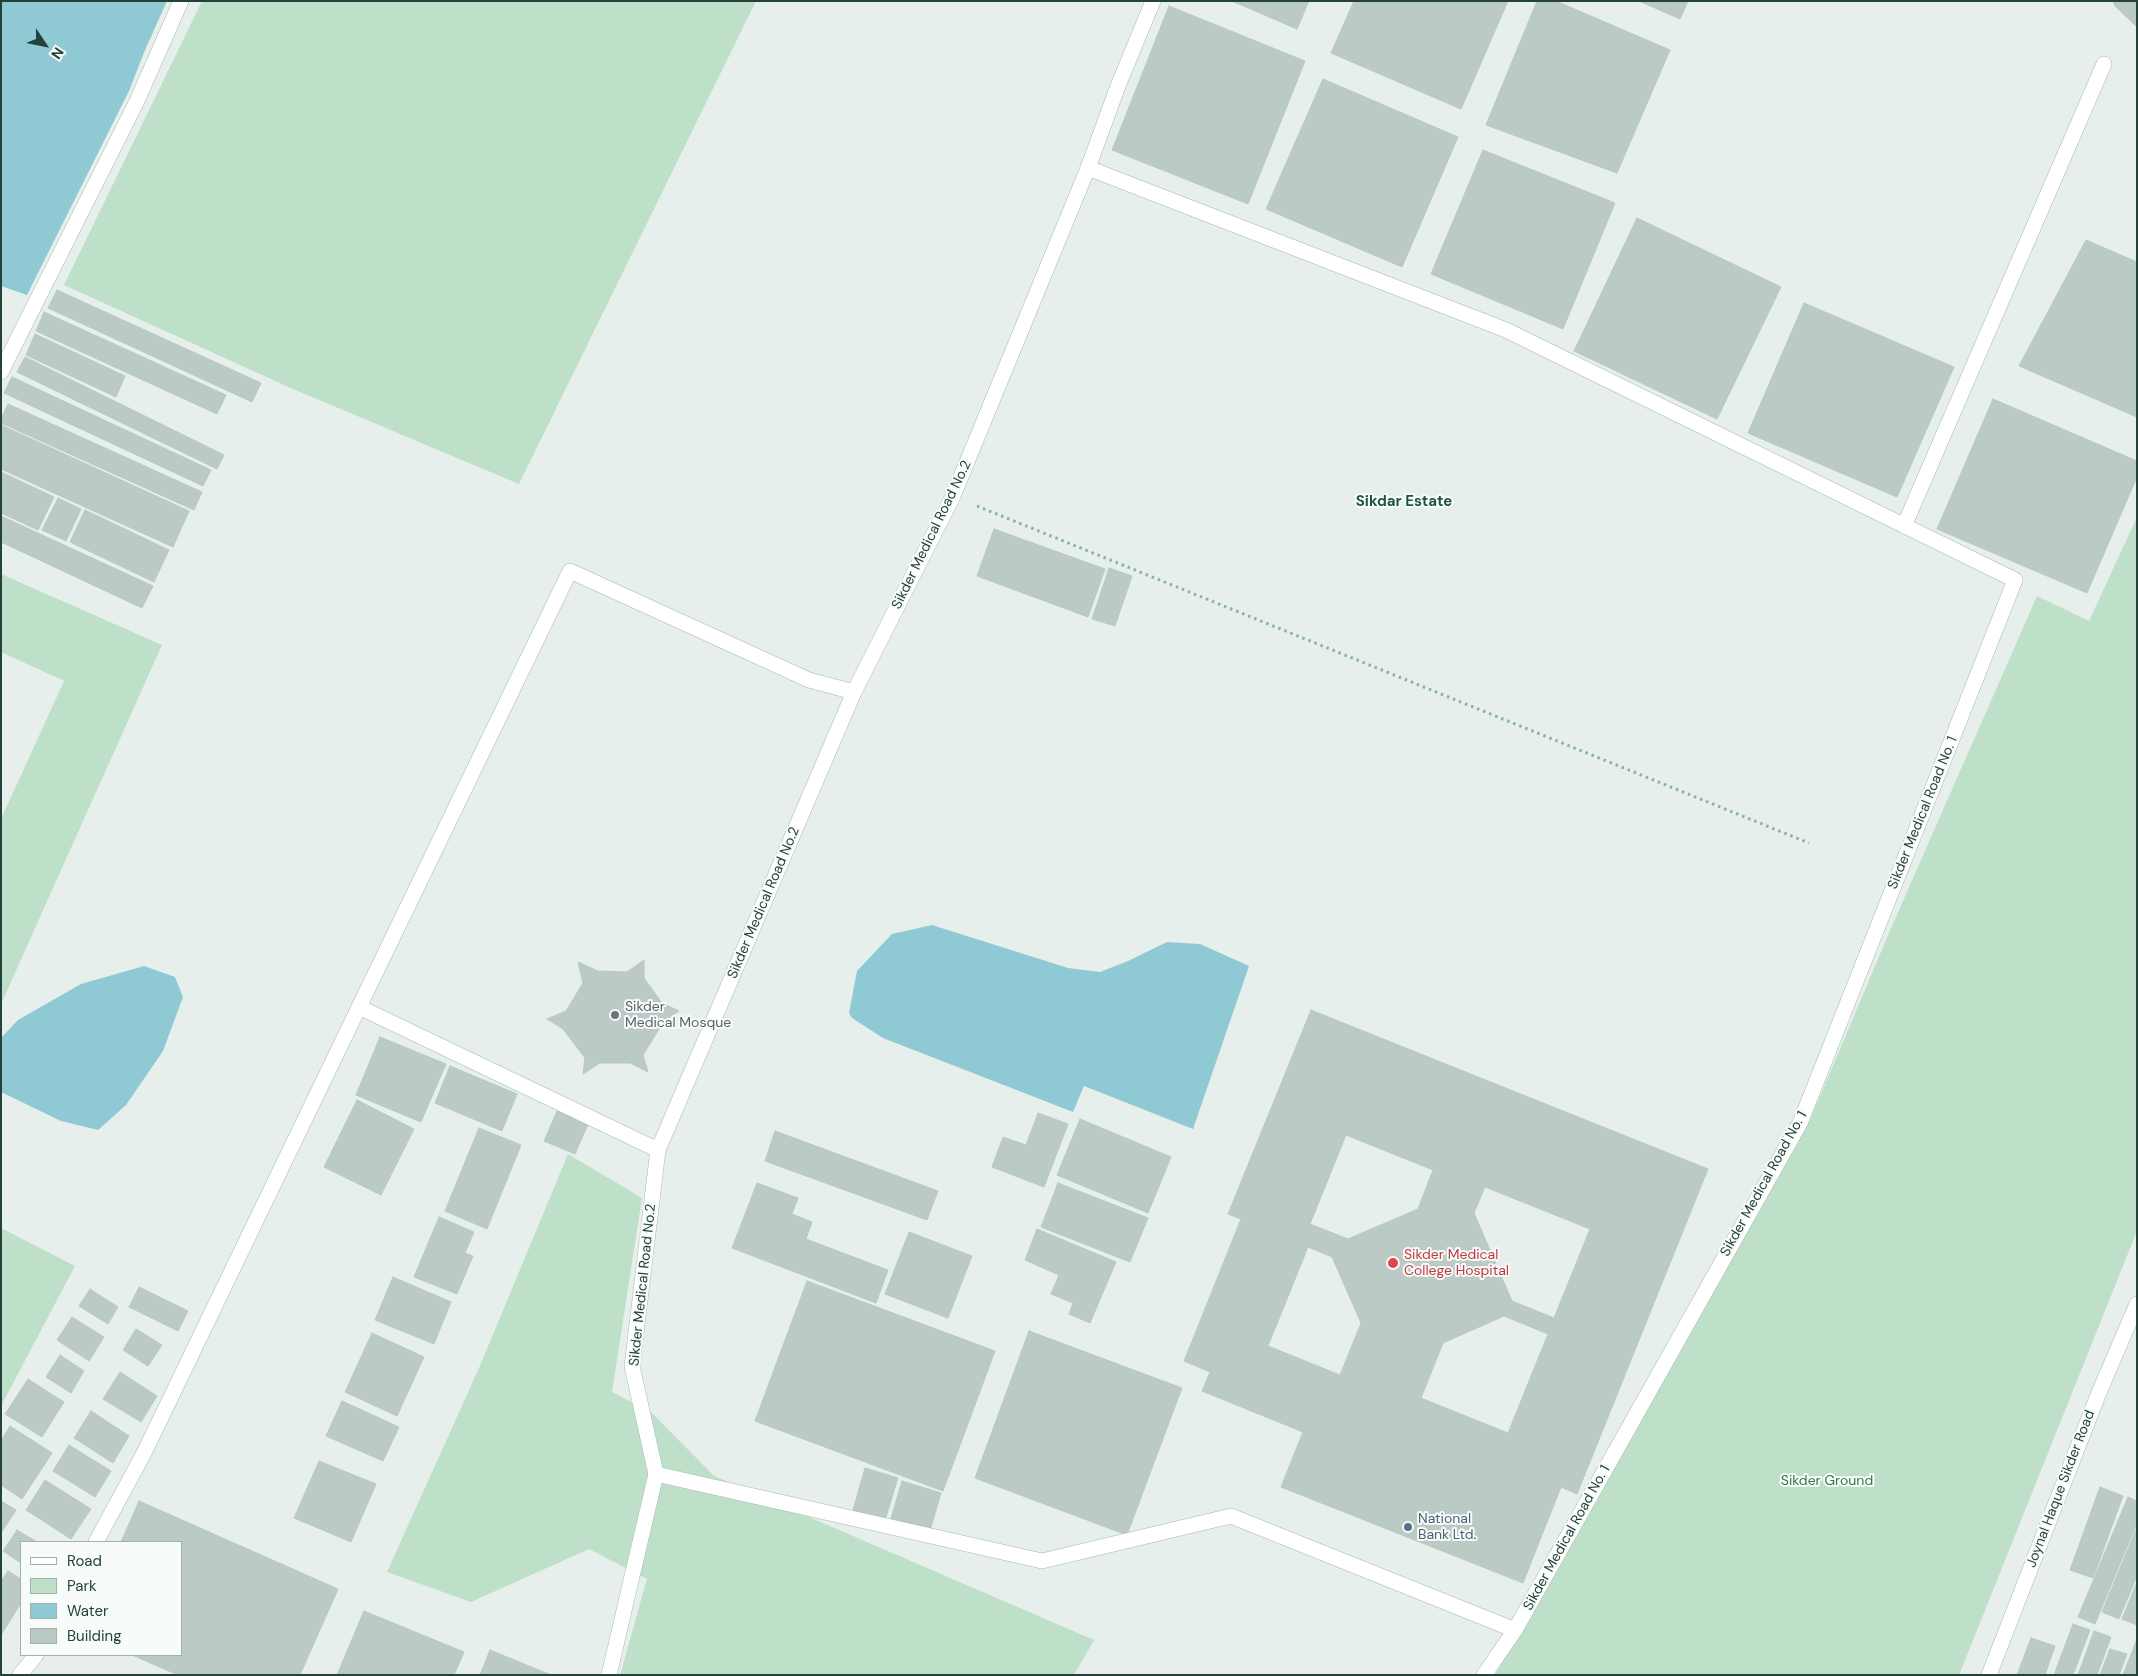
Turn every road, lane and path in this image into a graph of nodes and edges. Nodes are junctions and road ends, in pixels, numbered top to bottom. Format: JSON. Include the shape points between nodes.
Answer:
{"nodes":[{"id":1,"x":181,"y":1,"type":"edge"},
{"id":2,"x":1153,"y":1,"type":"edge"},
{"id":3,"x":2104,"y":64,"type":"dead end"},
{"id":4,"x":1088,"y":168,"type":"junction"},
{"id":5,"x":1,"y":372,"type":"edge"},
{"id":6,"x":953,"y":496,"type":"junction"},
{"id":7,"x":1904,"y":526,"type":"junction"},
{"id":8,"x":854,"y":692,"type":"junction"},
{"id":9,"x":1809,"y":843,"type":"dead end"},
{"id":10,"x":359,"y":1006,"type":"junction"},
{"id":11,"x":658,"y":1150,"type":"junction"},
{"id":12,"x":2137,"y":1304,"type":"edge"},
{"id":13,"x":656,"y":1474,"type":"junction"},
{"id":14,"x":97,"y":1541,"type":"edge"},
{"id":15,"x":1515,"y":1630,"type":"junction"},
{"id":16,"x":35,"y":1656,"type":"edge"},
{"id":17,"x":20,"y":1675,"type":"edge"},
{"id":18,"x":609,"y":1675,"type":"edge"},
{"id":19,"x":1484,"y":1675,"type":"edge"},
{"id":20,"x":1989,"y":1675,"type":"edge"}],
"edges":[{"from":1,"to":5,"type":"street","via":[[137,100]]},
{"from":2,"to":4,"type":"street","name":"Sikder Medical Road No.2"},
{"from":3,"to":7,"type":"street"},
{"from":4,"to":6,"type":"street","name":"Sikder Medical Road No.2"},
{"from":4,"to":7,"type":"street","via":[[1506,330]]},
{"from":6,"to":8,"type":"street","name":"Sikder Medical Road No.2"},
{"from":6,"to":9,"type":"path"},
{"from":7,"to":15,"type":"street","name":"Sikder Medical Road No. 1","via":[[2015,580],[1800,1123]]},
{"from":8,"to":10,"type":"street","via":[[809,680],[570,571]]},
{"from":8,"to":11,"type":"street","name":"Sikder Medical Road No.2"},
{"from":10,"to":11,"type":"street"},
{"from":10,"to":14,"type":"street","via":[[144,1453]]},
{"from":11,"to":13,"type":"street","name":"Sikder Medical Road No.2","via":[[632,1366]]},
{"from":12,"to":20,"type":"street","name":"Joynal Haque Sikder Road","via":[[2098,1395]]},
{"from":13,"to":15,"type":"street","via":[[1042,1561],[1231,1516]]},
{"from":13,"to":18,"type":"street","name":"Sikder Medical Road No.2"},
{"from":15,"to":19,"type":"street","name":"Sikder Medical Road No. 1"},
{"from":16,"to":17,"type":"street"}]}
